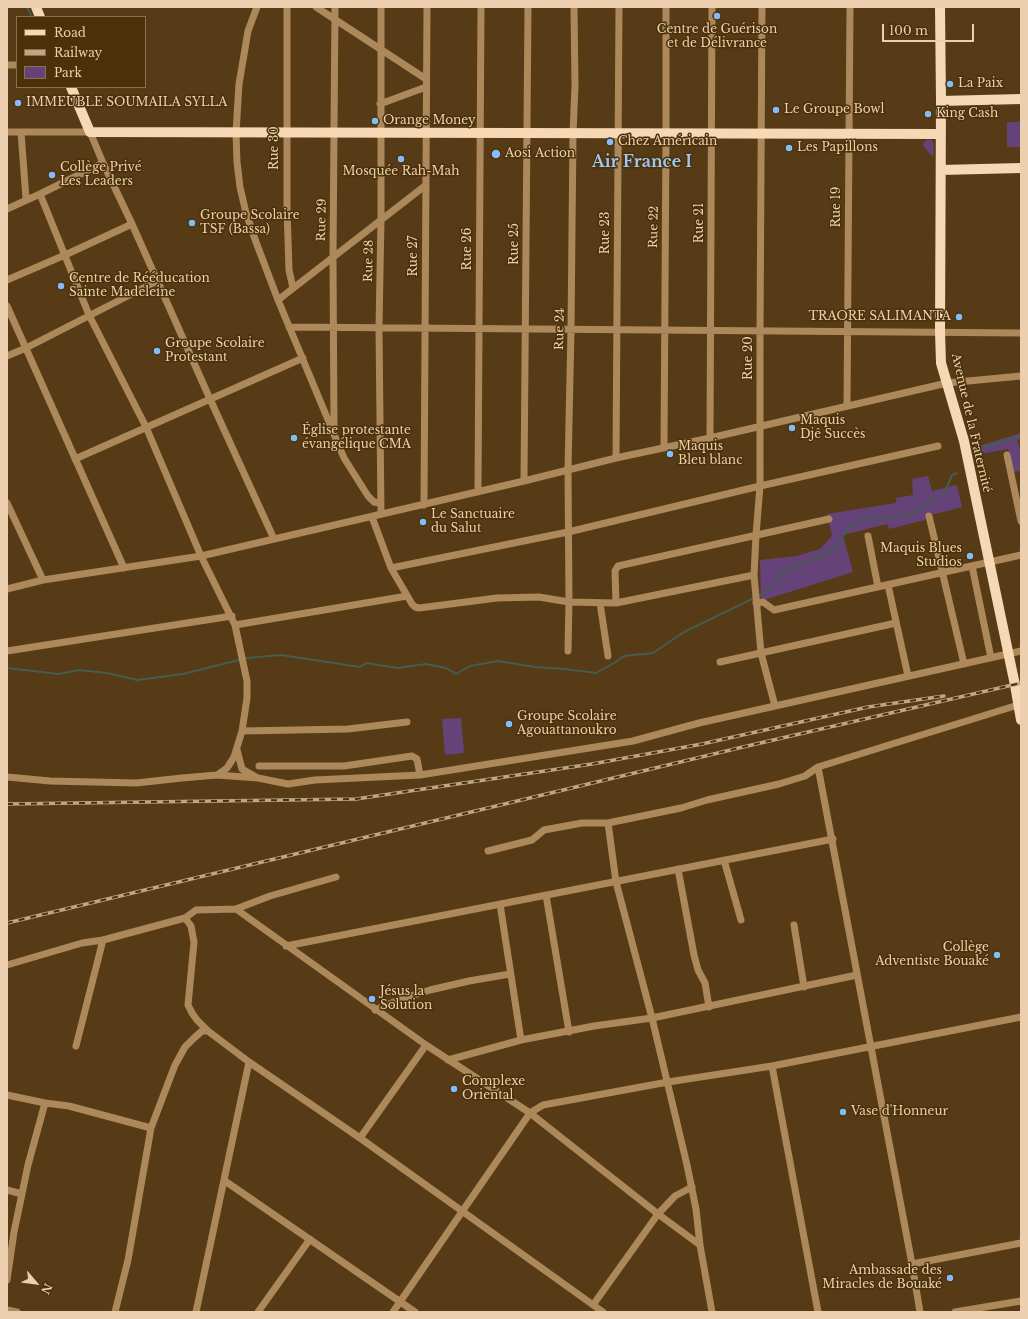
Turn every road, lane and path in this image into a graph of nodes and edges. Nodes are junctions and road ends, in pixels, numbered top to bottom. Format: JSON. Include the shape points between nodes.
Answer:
{"nodes":[{"id":1,"x":257,"y":7,"type":"edge"},
{"id":2,"x":287,"y":7,"type":"edge"},
{"id":3,"x":316,"y":7,"type":"edge"},
{"id":4,"x":335,"y":7,"type":"edge"},
{"id":5,"x":381,"y":7,"type":"edge"},
{"id":6,"x":427,"y":7,"type":"edge"},
{"id":7,"x":481,"y":7,"type":"edge"},
{"id":8,"x":528,"y":7,"type":"edge"},
{"id":9,"x":574,"y":7,"type":"edge"},
{"id":10,"x":619,"y":7,"type":"edge"},
{"id":11,"x":666,"y":7,"type":"edge"},
{"id":12,"x":712,"y":7,"type":"edge"},
{"id":13,"x":762,"y":7,"type":"edge"},
{"id":14,"x":850,"y":7,"type":"edge"},
{"id":15,"x":940,"y":7,"type":"edge"},
{"id":16,"x":335,"y":20,"type":"junction"},
{"id":17,"x":381,"y":49,"type":"junction"},
{"id":18,"x":426,"y":79,"type":"junction"},
{"id":19,"x":426,"y":87,"type":"junction"},
{"id":20,"x":71,"y":88,"type":"edge"},
{"id":21,"x":1021,"y":98,"type":"edge"},
{"id":22,"x":941,"y":101,"type":"junction"},
{"id":23,"x":380,"y":104,"type":"junction"},
{"id":24,"x":7,"y":132,"type":"edge"},
{"id":25,"x":21,"y":132,"type":"junction"},
{"id":26,"x":90,"y":132,"type":"junction"},
{"id":27,"x":236,"y":133,"type":"junction"},
{"id":28,"x":286,"y":133,"type":"junction"},
{"id":29,"x":334,"y":133,"type":"junction"},
{"id":30,"x":380,"y":133,"type":"junction"},
{"id":31,"x":426,"y":133,"type":"junction"},
{"id":32,"x":480,"y":133,"type":"junction"},
{"id":33,"x":527,"y":133,"type":"junction"},
{"id":34,"x":573,"y":133,"type":"junction"},
{"id":35,"x":618,"y":134,"type":"junction"},
{"id":36,"x":666,"y":134,"type":"junction"},
{"id":37,"x":712,"y":134,"type":"junction"},
{"id":38,"x":761,"y":134,"type":"junction"},
{"id":39,"x":849,"y":134,"type":"junction"},
{"id":40,"x":941,"y":134,"type":"junction"},
{"id":41,"x":103,"y":163,"type":"junction"},
{"id":42,"x":1021,"y":168,"type":"edge"},
{"id":43,"x":941,"y":170,"type":"junction"},
{"id":44,"x":426,"y":184,"type":"junction"},
{"id":45,"x":40,"y":194,"type":"junction"},
{"id":46,"x":26,"y":199,"type":"junction"},
{"id":47,"x":7,"y":209,"type":"edge"},
{"id":48,"x":381,"y":220,"type":"junction"},
{"id":49,"x":132,"y":224,"type":"junction"},
{"id":50,"x":65,"y":255,"type":"junction"},
{"id":51,"x":333,"y":257,"type":"junction"},
{"id":52,"x":7,"y":280,"type":"edge"},
{"id":53,"x":157,"y":281,"type":"junction"},
{"id":54,"x":292,"y":288,"type":"junction"},
{"id":55,"x":278,"y":300,"type":"junction"},
{"id":56,"x":7,"y":306,"type":"edge"},
{"id":57,"x":89,"y":315,"type":"junction"},
{"id":58,"x":289,"y":327,"type":"junction"},
{"id":59,"x":333,"y":328,"type":"junction"},
{"id":60,"x":379,"y":328,"type":"junction"},
{"id":61,"x":425,"y":328,"type":"junction"},
{"id":62,"x":479,"y":329,"type":"junction"},
{"id":63,"x":525,"y":329,"type":"junction"},
{"id":64,"x":571,"y":330,"type":"junction"},
{"id":65,"x":617,"y":330,"type":"junction"},
{"id":66,"x":664,"y":330,"type":"junction"},
{"id":67,"x":710,"y":331,"type":"junction"},
{"id":68,"x":760,"y":331,"type":"junction"},
{"id":69,"x":848,"y":332,"type":"junction"},
{"id":70,"x":940,"y":332,"type":"junction"},
{"id":71,"x":1021,"y":333,"type":"edge"},
{"id":72,"x":26,"y":348,"type":"junction"},
{"id":73,"x":7,"y":356,"type":"edge"},
{"id":74,"x":303,"y":358,"type":"junction"},
{"id":75,"x":1021,"y":376,"type":"edge"},
{"id":76,"x":948,"y":383,"type":"junction"},
{"id":77,"x":210,"y":399,"type":"junction"},
{"id":78,"x":847,"y":406,"type":"junction"},
{"id":79,"x":146,"y":427,"type":"junction"},
{"id":80,"x":759,"y":427,"type":"junction"},
{"id":81,"x":334,"y":434,"type":"junction"},
{"id":82,"x":710,"y":438,"type":"junction"},
{"id":83,"x":938,"y":446,"type":"dead end"},
{"id":84,"x":664,"y":448,"type":"junction"},
{"id":85,"x":1008,"y":455,"type":"dead end"},
{"id":86,"x":616,"y":458,"type":"junction"},
{"id":87,"x":76,"y":459,"type":"junction"},
{"id":88,"x":568,"y":469,"type":"junction"},
{"id":89,"x":524,"y":481,"type":"junction"},
{"id":90,"x":760,"y":486,"type":"junction"},
{"id":91,"x":478,"y":492,"type":"junction"},
{"id":92,"x":7,"y":502,"type":"edge"},
{"id":93,"x":380,"y":503,"type":"junction"},
{"id":94,"x":424,"y":504,"type":"junction"},
{"id":95,"x":1019,"y":506,"type":"edge"},
{"id":96,"x":381,"y":514,"type":"junction"},
{"id":97,"x":929,"y":516,"type":"dead end"},
{"id":98,"x":372,"y":517,"type":"junction"},
{"id":99,"x":829,"y":519,"type":"dead end"},
{"id":100,"x":1021,"y":520,"type":"edge"},
{"id":101,"x":568,"y":532,"type":"junction"},
{"id":102,"x":756,"y":535,"type":"junction"},
{"id":103,"x":868,"y":536,"type":"dead end"},
{"id":104,"x":274,"y":539,"type":"junction"},
{"id":105,"x":1021,"y":555,"type":"edge"},
{"id":106,"x":201,"y":556,"type":"junction"},
{"id":107,"x":989,"y":562,"type":"junction"},
{"id":108,"x":972,"y":566,"type":"junction"},
{"id":109,"x":124,"y":568,"type":"junction"},
{"id":110,"x":391,"y":568,"type":"junction"},
{"id":111,"x":942,"y":572,"type":"junction"},
{"id":112,"x":754,"y":575,"type":"junction"},
{"id":113,"x":43,"y":580,"type":"junction"},
{"id":114,"x":888,"y":585,"type":"junction"},
{"id":115,"x":878,"y":587,"type":"junction"},
{"id":116,"x":7,"y":589,"type":"edge"},
{"id":117,"x":407,"y":596,"type":"junction"},
{"id":118,"x":569,"y":602,"type":"junction"},
{"id":119,"x":600,"y":602,"type":"junction"},
{"id":120,"x":616,"y":603,"type":"junction"},
{"id":121,"x":756,"y":603,"type":"junction"},
{"id":122,"x":232,"y":616,"type":"junction"},
{"id":123,"x":896,"y":623,"type":"junction"},
{"id":124,"x":235,"y":625,"type":"junction"},
{"id":125,"x":7,"y":651,"type":"edge"},
{"id":126,"x":568,"y":651,"type":"dead end"},
{"id":127,"x":1021,"y":651,"type":"edge"},
{"id":128,"x":761,"y":653,"type":"junction"},
{"id":129,"x":1009,"y":654,"type":"junction"},
{"id":130,"x":608,"y":656,"type":"dead end"},
{"id":131,"x":991,"y":658,"type":"junction"},
{"id":132,"x":720,"y":662,"type":"dead end"},
{"id":133,"x":964,"y":664,"type":"junction"},
{"id":134,"x":908,"y":676,"type":"junction"},
{"id":135,"x":1018,"y":705,"type":"junction"},
{"id":136,"x":775,"y":706,"type":"junction"},
{"id":137,"x":1021,"y":720,"type":"edge"},
{"id":138,"x":407,"y":722,"type":"dead end"},
{"id":139,"x":242,"y":731,"type":"junction"},
{"id":140,"x":237,"y":748,"type":"junction"},
{"id":141,"x":259,"y":766,"type":"dead end"},
{"id":142,"x":818,"y":767,"type":"junction"},
{"id":143,"x":217,"y":775,"type":"junction"},
{"id":144,"x":420,"y":775,"type":"junction"},
{"id":145,"x":7,"y":777,"type":"edge"},
{"id":146,"x":258,"y":778,"type":"junction"},
{"id":147,"x":608,"y":823,"type":"junction"},
{"id":148,"x":833,"y":839,"type":"junction"},
{"id":149,"x":488,"y":852,"type":"dead end"},
{"id":150,"x":724,"y":860,"type":"junction"},
{"id":151,"x":678,"y":869,"type":"junction"},
{"id":152,"x":336,"y":877,"type":"dead end"},
{"id":153,"x":616,"y":882,"type":"junction"},
{"id":154,"x":546,"y":895,"type":"junction"},
{"id":155,"x":500,"y":904,"type":"junction"},
{"id":156,"x":236,"y":909,"type":"junction"},
{"id":157,"x":185,"y":918,"type":"junction"},
{"id":158,"x":741,"y":920,"type":"dead end"},
{"id":159,"x":794,"y":925,"type":"dead end"},
{"id":160,"x":103,"y":940,"type":"junction"},
{"id":161,"x":286,"y":946,"type":"junction"},
{"id":162,"x":7,"y":967,"type":"edge"},
{"id":163,"x":510,"y":974,"type":"junction"},
{"id":164,"x":857,"y":975,"type":"junction"},
{"id":165,"x":804,"y":987,"type":"junction"},
{"id":166,"x":709,"y":1007,"type":"junction"},
{"id":167,"x":375,"y":1010,"type":"junction"},
{"id":168,"x":1021,"y":1017,"type":"edge"},
{"id":169,"x":652,"y":1018,"type":"junction"},
{"id":170,"x":208,"y":1030,"type":"junction"},
{"id":171,"x":569,"y":1032,"type":"junction"},
{"id":172,"x":521,"y":1040,"type":"junction"},
{"id":173,"x":426,"y":1045,"type":"junction"},
{"id":174,"x":76,"y":1046,"type":"dead end"},
{"id":175,"x":872,"y":1046,"type":"junction"},
{"id":176,"x":448,"y":1060,"type":"junction"},
{"id":177,"x":249,"y":1062,"type":"junction"},
{"id":178,"x":772,"y":1066,"type":"junction"},
{"id":179,"x":668,"y":1082,"type":"junction"},
{"id":180,"x":7,"y":1095,"type":"edge"},
{"id":181,"x":45,"y":1103,"type":"junction"},
{"id":182,"x":530,"y":1113,"type":"junction"},
{"id":183,"x":151,"y":1128,"type":"junction"},
{"id":184,"x":360,"y":1138,"type":"junction"},
{"id":185,"x":225,"y":1181,"type":"junction"},
{"id":186,"x":692,"y":1187,"type":"junction"},
{"id":187,"x":7,"y":1190,"type":"edge"},
{"id":188,"x":22,"y":1194,"type":"junction"},
{"id":189,"x":463,"y":1211,"type":"junction"},
{"id":190,"x":658,"y":1214,"type":"junction"},
{"id":191,"x":310,"y":1239,"type":"junction"},
{"id":192,"x":1021,"y":1243,"type":"edge"},
{"id":193,"x":700,"y":1245,"type":"junction"},
{"id":194,"x":912,"y":1264,"type":"junction"},
{"id":195,"x":7,"y":1280,"type":"edge"},
{"id":196,"x":401,"y":1301,"type":"junction"},
{"id":197,"x":1021,"y":1301,"type":"edge"},
{"id":198,"x":593,"y":1305,"type":"junction"},
{"id":199,"x":7,"y":1310,"type":"edge"},
{"id":200,"x":17,"y":1312,"type":"edge"},
{"id":201,"x":115,"y":1312,"type":"edge"},
{"id":202,"x":196,"y":1312,"type":"edge"},
{"id":203,"x":258,"y":1312,"type":"edge"},
{"id":204,"x":393,"y":1312,"type":"edge"},
{"id":205,"x":415,"y":1312,"type":"edge"},
{"id":206,"x":602,"y":1312,"type":"edge"},
{"id":207,"x":712,"y":1312,"type":"edge"},
{"id":208,"x":818,"y":1312,"type":"edge"},
{"id":209,"x":920,"y":1312,"type":"edge"},
{"id":210,"x":955,"y":1312,"type":"edge"}],
"edges":[{"from":1,"to":27,"type":"street","via":[[248,31],[239,84]]},
{"from":2,"to":28,"type":"street","name":"Rue 30"},
{"from":3,"to":16,"type":"street"},
{"from":4,"to":16,"type":"street","name":"Rue 29"},
{"from":5,"to":17,"type":"street","name":"Rue 28"},
{"from":6,"to":18,"type":"street","name":"Rue 27"},
{"from":7,"to":32,"type":"street","name":"Rue 26"},
{"from":8,"to":33,"type":"street","name":"Rue 25"},
{"from":9,"to":34,"type":"street","name":"Rue 24"},
{"from":10,"to":35,"type":"street","name":"Rue 23"},
{"from":11,"to":36,"type":"street","name":"Rue 22"},
{"from":12,"to":37,"type":"street","name":"Rue 21"},
{"from":13,"to":38,"type":"street","name":"Rue 20"},
{"from":14,"to":39,"type":"street","name":"Rue 19"},
{"from":15,"to":22,"type":"main road","name":"Avenue de la Fraternité"},
{"from":16,"to":17,"type":"street"},
{"from":16,"to":29,"type":"street","name":"Rue 29"},
{"from":17,"to":18,"type":"street"},
{"from":17,"to":23,"type":"street","name":"Rue 28"},
{"from":18,"to":19,"type":"street","name":"Rue 27"},
{"from":19,"to":23,"type":"street"},
{"from":19,"to":31,"type":"street","name":"Rue 27"},
{"from":20,"to":26,"type":"main road"},
{"from":21,"to":22,"type":"main road"},
{"from":22,"to":40,"type":"main road","name":"Avenue de la Fraternité"},
{"from":23,"to":30,"type":"street","name":"Rue 28"},
{"from":24,"to":25,"type":"street"},
{"from":25,"to":26,"type":"street"},
{"from":25,"to":46,"type":"street"},
{"from":26,"to":27,"type":"main road"},
{"from":26,"to":41,"type":"street"},
{"from":27,"to":28,"type":"main road"},
{"from":27,"to":55,"type":"street","via":[[239,181],[246,213]]},
{"from":28,"to":29,"type":"main road"},
{"from":28,"to":54,"type":"street","name":"Rue 30","via":[[288,264]]},
{"from":29,"to":30,"type":"main road"},
{"from":29,"to":51,"type":"street","name":"Rue 29"},
{"from":30,"to":31,"type":"main road"},
{"from":30,"to":48,"type":"street","name":"Rue 28"},
{"from":31,"to":32,"type":"main road"},
{"from":31,"to":44,"type":"street","name":"Rue 27"},
{"from":32,"to":33,"type":"main road"},
{"from":32,"to":62,"type":"street","name":"Rue 26"},
{"from":33,"to":34,"type":"main road"},
{"from":33,"to":63,"type":"street","name":"Rue 25"},
{"from":34,"to":35,"type":"main road"},
{"from":34,"to":64,"type":"street","name":"Rue 24"},
{"from":35,"to":36,"type":"main road"},
{"from":35,"to":65,"type":"street","name":"Rue 23"},
{"from":36,"to":37,"type":"main road"},
{"from":36,"to":66,"type":"street","name":"Rue 22"},
{"from":37,"to":38,"type":"main road"},
{"from":37,"to":67,"type":"street","name":"Rue 21"},
{"from":38,"to":39,"type":"main road"},
{"from":38,"to":68,"type":"street","name":"Rue 20"},
{"from":39,"to":40,"type":"main road"},
{"from":39,"to":69,"type":"street","name":"Rue 19"},
{"from":40,"to":43,"type":"main road","name":"Avenue de la Fraternité"},
{"from":41,"to":45,"type":"street"},
{"from":41,"to":49,"type":"street"},
{"from":42,"to":43,"type":"main road"},
{"from":43,"to":70,"type":"main road","name":"Avenue de la Fraternité"},
{"from":44,"to":48,"type":"street"},
{"from":44,"to":61,"type":"street","name":"Rue 27"},
{"from":45,"to":46,"type":"street"},
{"from":45,"to":50,"type":"street"},
{"from":46,"to":47,"type":"street"},
{"from":48,"to":51,"type":"street"},
{"from":48,"to":60,"type":"street","name":"Rue 28"},
{"from":49,"to":50,"type":"street"},
{"from":49,"to":53,"type":"street"},
{"from":50,"to":52,"type":"street"},
{"from":50,"to":57,"type":"street"},
{"from":51,"to":54,"type":"street"},
{"from":51,"to":59,"type":"street","name":"Rue 29"},
{"from":53,"to":57,"type":"street"},
{"from":53,"to":77,"type":"street"},
{"from":54,"to":55,"type":"street"},
{"from":55,"to":58,"type":"street"},
{"from":56,"to":72,"type":"street"},
{"from":57,"to":72,"type":"street"},
{"from":57,"to":79,"type":"street"},
{"from":58,"to":59,"type":"street"},
{"from":58,"to":74,"type":"street"},
{"from":59,"to":60,"type":"street"},
{"from":59,"to":81,"type":"street","name":"Rue 29"},
{"from":60,"to":61,"type":"street"},
{"from":60,"to":93,"type":"street","name":"Rue 28"},
{"from":61,"to":62,"type":"street"},
{"from":61,"to":94,"type":"street","name":"Rue 27"},
{"from":62,"to":63,"type":"street"},
{"from":62,"to":91,"type":"street","name":"Rue 26"},
{"from":63,"to":64,"type":"street"},
{"from":63,"to":89,"type":"street","name":"Rue 25"},
{"from":64,"to":65,"type":"street"},
{"from":64,"to":88,"type":"street","name":"Rue 24"},
{"from":65,"to":66,"type":"street"},
{"from":65,"to":86,"type":"street","name":"Rue 23"},
{"from":66,"to":67,"type":"street"},
{"from":66,"to":84,"type":"street","name":"Rue 22"},
{"from":67,"to":68,"type":"street"},
{"from":67,"to":82,"type":"street","name":"Rue 21"},
{"from":68,"to":69,"type":"street"},
{"from":68,"to":80,"type":"street","name":"Rue 20"},
{"from":69,"to":70,"type":"street"},
{"from":69,"to":78,"type":"street","name":"Rue 19"},
{"from":70,"to":71,"type":"street"},
{"from":70,"to":76,"type":"main road","name":"Avenue de la Fraternité","via":[[941,364]]},
{"from":72,"to":73,"type":"street"},
{"from":72,"to":87,"type":"street"},
{"from":74,"to":77,"type":"street"},
{"from":74,"to":81,"type":"street"},
{"from":75,"to":76,"type":"street"},
{"from":76,"to":78,"type":"street"},
{"from":76,"to":107,"type":"main road","name":"Avenue de la Fraternité","via":[[964,440]]},
{"from":77,"to":79,"type":"street"},
{"from":77,"to":104,"type":"street"},
{"from":78,"to":80,"type":"street"},
{"from":79,"to":87,"type":"street"},
{"from":79,"to":106,"type":"street"},
{"from":80,"to":82,"type":"street"},
{"from":80,"to":90,"type":"street","name":"Rue 20"},
{"from":81,"to":93,"type":"street","via":[[344,458],[368,496],[374,502]]},
{"from":82,"to":84,"type":"street"},
{"from":83,"to":90,"type":"street"},
{"from":84,"to":86,"type":"street"},
{"from":85,"to":95,"type":"street"},
{"from":86,"to":88,"type":"street"},
{"from":87,"to":109,"type":"street"},
{"from":88,"to":89,"type":"street"},
{"from":88,"to":101,"type":"street","name":"Rue 24"},
{"from":89,"to":91,"type":"street"},
{"from":90,"to":101,"type":"street"},
{"from":90,"to":102,"type":"street","name":"Rue 20"},
{"from":91,"to":94,"type":"street"},
{"from":92,"to":113,"type":"street"},
{"from":93,"to":96,"type":"street","name":"Rue 28"},
{"from":94,"to":96,"type":"street"},
{"from":95,"to":100,"type":"street"},
{"from":96,"to":98,"type":"street"},
{"from":97,"to":111,"type":"street"},
{"from":98,"to":104,"type":"street"},
{"from":98,"to":110,"type":"street"},
{"from":99,"to":102,"type":"street"},
{"from":101,"to":110,"type":"street"},
{"from":101,"to":118,"type":"street","name":"Rue 24"},
{"from":102,"to":112,"type":"street","name":"Rue 20"},
{"from":102,"to":120,"type":"street","via":[[618,566],[615,571]]},
{"from":103,"to":115,"type":"street"},
{"from":104,"to":106,"type":"street"},
{"from":105,"to":107,"type":"street"},
{"from":106,"to":109,"type":"street"},
{"from":106,"to":122,"type":"street"},
{"from":107,"to":108,"type":"street"},
{"from":107,"to":129,"type":"main road","name":"Avenue de la Fraternité"},
{"from":108,"to":111,"type":"street"},
{"from":108,"to":131,"type":"street"},
{"from":109,"to":113,"type":"street"},
{"from":110,"to":117,"type":"street"},
{"from":111,"to":114,"type":"street"},
{"from":111,"to":133,"type":"street"},
{"from":112,"to":120,"type":"street"},
{"from":112,"to":121,"type":"street","name":"Rue 20"},
{"from":113,"to":116,"type":"street"},
{"from":114,"to":115,"type":"street"},
{"from":114,"to":123,"type":"street"},
{"from":115,"to":121,"type":"street","via":[[774,610],[763,602]]},
{"from":117,"to":118,"type":"street","via":[[415,607],[419,608],[539,596]]},
{"from":117,"to":124,"type":"street"},
{"from":118,"to":119,"type":"street"},
{"from":118,"to":126,"type":"street","name":"Rue 24"},
{"from":119,"to":120,"type":"street"},
{"from":119,"to":130,"type":"street"},
{"from":121,"to":128,"type":"street","name":"Rue 20"},
{"from":122,"to":124,"type":"street"},
{"from":122,"to":125,"type":"street"},
{"from":123,"to":128,"type":"street"},
{"from":123,"to":134,"type":"street"},
{"from":124,"to":139,"type":"street","via":[[247,682]]},
{"from":127,"to":129,"type":"street"},
{"from":128,"to":132,"type":"street"},
{"from":128,"to":136,"type":"street","name":"Rue 20"},
{"from":129,"to":131,"type":"street"},
{"from":129,"to":135,"type":"main road","name":"Avenue de la Fraternité"},
{"from":131,"to":133,"type":"street"},
{"from":133,"to":134,"type":"street"},
{"from":134,"to":136,"type":"street"},
{"from":135,"to":137,"type":"main road","name":"Avenue de la Fraternité"},
{"from":135,"to":142,"type":"street"},
{"from":136,"to":144,"type":"street","via":[[633,741]]},
{"from":138,"to":139,"type":"street","via":[[348,729]]},
{"from":139,"to":140,"type":"street"},
{"from":140,"to":143,"type":"street","via":[[227,768]]},
{"from":140,"to":146,"type":"street","via":[[242,769]]},
{"from":141,"to":144,"type":"street","via":[[344,766],[412,756],[417,759]]},
{"from":142,"to":147,"type":"street","via":[[805,776],[779,784]]},
{"from":142,"to":148,"type":"street"},
{"from":143,"to":145,"type":"street","via":[[136,783]]},
{"from":143,"to":146,"type":"street"},
{"from":144,"to":146,"type":"street","via":[[315,780],[288,784]]},
{"from":147,"to":149,"type":"street","via":[[582,823],[544,830],[532,840]]},
{"from":147,"to":153,"type":"street"},
{"from":148,"to":150,"type":"street"},
{"from":148,"to":164,"type":"street"},
{"from":150,"to":151,"type":"street"},
{"from":150,"to":158,"type":"street"},
{"from":151,"to":153,"type":"street"},
{"from":151,"to":166,"type":"street","via":[[694,955],[705,984]]},
{"from":152,"to":156,"type":"street","via":[[270,896]]},
{"from":153,"to":154,"type":"street"},
{"from":153,"to":169,"type":"street"},
{"from":154,"to":155,"type":"street"},
{"from":154,"to":171,"type":"street"},
{"from":155,"to":161,"type":"street"},
{"from":155,"to":163,"type":"street"},
{"from":156,"to":157,"type":"street","via":[[196,910]]},
{"from":156,"to":161,"type":"street"},
{"from":157,"to":160,"type":"street"},
{"from":157,"to":170,"type":"street","via":[[192,926],[194,942],[188,1005],[197,1020]]},
{"from":159,"to":165,"type":"street"},
{"from":160,"to":162,"type":"street","via":[[82,943]]},
{"from":160,"to":174,"type":"street"},
{"from":161,"to":167,"type":"street"},
{"from":163,"to":167,"type":"street","via":[[430,990]]},
{"from":163,"to":172,"type":"street"},
{"from":164,"to":165,"type":"street"},
{"from":164,"to":175,"type":"street"},
{"from":165,"to":166,"type":"street"},
{"from":166,"to":169,"type":"street"},
{"from":167,"to":173,"type":"street"},
{"from":168,"to":175,"type":"street"},
{"from":169,"to":171,"type":"street"},
{"from":169,"to":179,"type":"street"},
{"from":170,"to":177,"type":"street"},
{"from":170,"to":183,"type":"street","via":[[202,1031],[185,1047],[175,1065]]},
{"from":171,"to":172,"type":"street"},
{"from":172,"to":176,"type":"street"},
{"from":173,"to":176,"type":"street"},
{"from":173,"to":184,"type":"street"},
{"from":175,"to":178,"type":"street"},
{"from":175,"to":194,"type":"street"},
{"from":176,"to":182,"type":"street"},
{"from":177,"to":184,"type":"street"},
{"from":177,"to":185,"type":"street"},
{"from":178,"to":179,"type":"street"},
{"from":178,"to":208,"type":"street"},
{"from":179,"to":182,"type":"street","via":[[543,1105]]},
{"from":179,"to":186,"type":"street"},
{"from":180,"to":181,"type":"street"},
{"from":181,"to":183,"type":"street","via":[[69,1106]]},
{"from":181,"to":188,"type":"street"},
{"from":182,"to":189,"type":"street"},
{"from":182,"to":190,"type":"street"},
{"from":183,"to":201,"type":"street","via":[[128,1260]]},
{"from":184,"to":189,"type":"street"},
{"from":185,"to":191,"type":"street"},
{"from":185,"to":202,"type":"street"},
{"from":186,"to":190,"type":"street","via":[[675,1196]]},
{"from":186,"to":193,"type":"street"},
{"from":187,"to":188,"type":"street"},
{"from":188,"to":195,"type":"street"},
{"from":189,"to":196,"type":"street"},
{"from":189,"to":198,"type":"street"},
{"from":190,"to":193,"type":"street"},
{"from":190,"to":198,"type":"street"},
{"from":191,"to":196,"type":"street"},
{"from":191,"to":203,"type":"street"},
{"from":192,"to":194,"type":"street"},
{"from":193,"to":207,"type":"street"},
{"from":194,"to":209,"type":"street"},
{"from":196,"to":204,"type":"street"},
{"from":196,"to":205,"type":"street"},
{"from":197,"to":210,"type":"street"},
{"from":198,"to":206,"type":"street"},
{"from":199,"to":200,"type":"street"}]}
